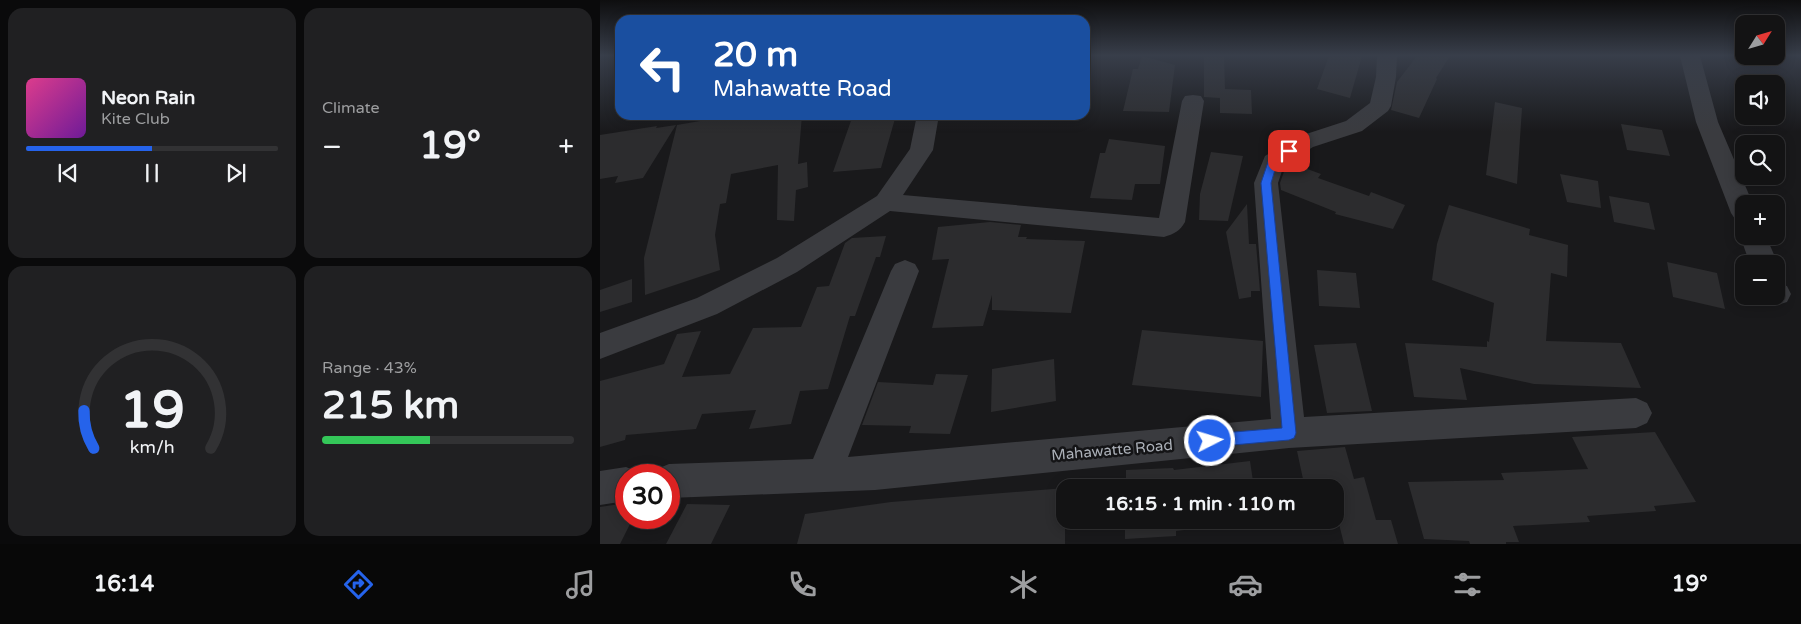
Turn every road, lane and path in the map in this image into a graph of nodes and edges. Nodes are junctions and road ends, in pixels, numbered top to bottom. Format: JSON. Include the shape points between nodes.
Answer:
{"nodes":[{"id":1,"x":1385,"y":81,"type":"edge"},
{"id":2,"x":1697,"y":81,"type":"edge"},
{"id":3,"x":1193,"y":101,"type":"dead end"},
{"id":4,"x":927,"y":120,"type":"edge"},
{"id":5,"x":1737,"y":195,"type":"edge"},
{"id":6,"x":886,"y":202,"type":"junction"},
{"id":7,"x":904,"y":271,"type":"dead end"},
{"id":8,"x":600,"y":346,"type":"edge"},
{"id":9,"x":1636,"y":413,"type":"dead end"},
{"id":10,"x":1289,"y":433,"type":"junction"},
{"id":11,"x":824,"y":475,"type":"junction"},
{"id":12,"x":680,"y":481,"type":"edge"},
{"id":13,"x":615,"y":486,"type":"edge"},
{"id":14,"x":600,"y":488,"type":"edge"}],
"edges":[{"from":1,"to":10,"type":"street","via":[[1380,106],[1354,126],[1305,142],[1273,161],[1266,183]]},
{"from":2,"to":5,"type":"street","via":[[1707,122]]},
{"from":3,"to":6,"type":"street","via":[[1172,222],[1164,228]]},
{"from":4,"to":6,"type":"street","via":[[921,150]]},
{"from":6,"to":8,"type":"street","via":[[787,265],[707,306]]},
{"from":7,"to":11,"type":"street"},
{"from":9,"to":10,"type":"street","name":"Mahawatte Road"},
{"from":10,"to":11,"type":"street","name":"Mahawatte Road"},
{"from":11,"to":12,"type":"street","name":"Mahawatte Road"},
{"from":13,"to":14,"type":"street"}]}
